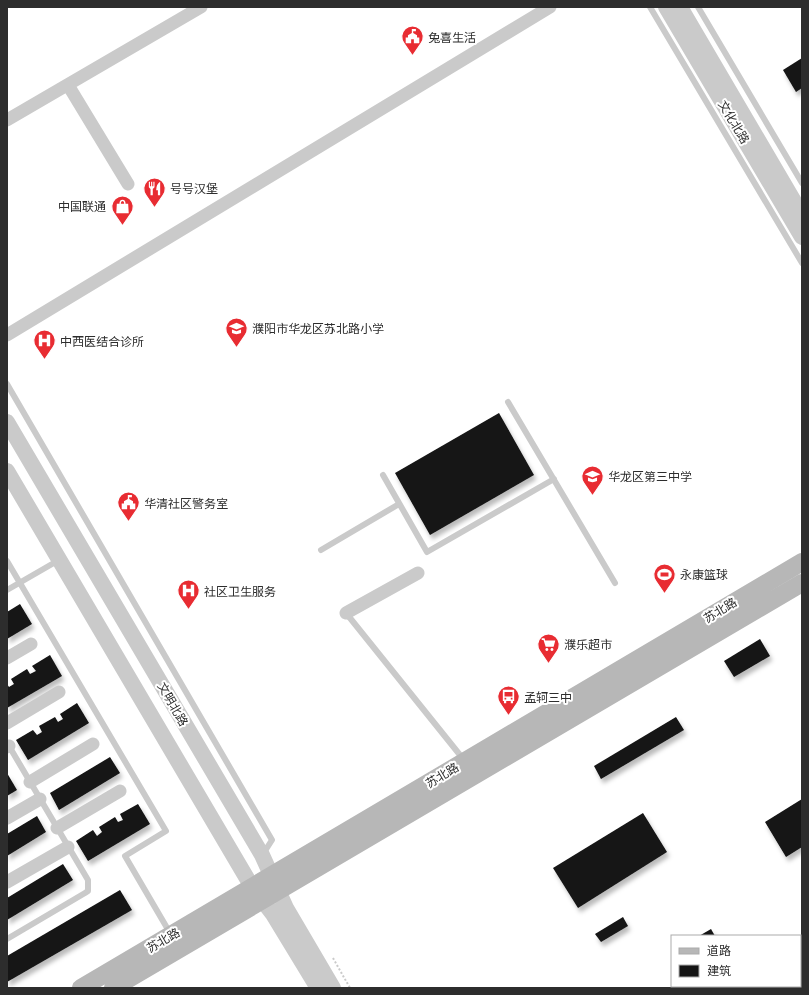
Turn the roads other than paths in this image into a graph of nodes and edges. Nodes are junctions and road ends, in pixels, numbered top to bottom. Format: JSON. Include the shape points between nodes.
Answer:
{"nodes":[{"id":1,"x":201,"y":7,"type":"edge"},
{"id":2,"x":550,"y":7,"type":"edge"},
{"id":3,"x":650,"y":7,"type":"edge"},
{"id":4,"x":666,"y":7,"type":"edge"},
{"id":5,"x":680,"y":7,"type":"edge"},
{"id":6,"x":698,"y":7,"type":"edge"},
{"id":7,"x":68,"y":85,"type":"junction"},
{"id":8,"x":7,"y":120,"type":"edge"},
{"id":9,"x":802,"y":183,"type":"edge"},
{"id":10,"x":128,"y":184,"type":"dead end"},
{"id":11,"x":802,"y":215,"type":"edge"},
{"id":12,"x":802,"y":238,"type":"edge"},
{"id":13,"x":802,"y":263,"type":"edge"},
{"id":14,"x":7,"y":335,"type":"edge"},
{"id":15,"x":7,"y":384,"type":"edge"},
{"id":16,"x":508,"y":402,"type":"dead end"},
{"id":17,"x":7,"y":422,"type":"edge"},
{"id":18,"x":7,"y":471,"type":"edge"},
{"id":19,"x":382,"y":475,"type":"dead end"},
{"id":20,"x":554,"y":479,"type":"junction"},
{"id":21,"x":399,"y":504,"type":"junction"},
{"id":22,"x":321,"y":550,"type":"dead end"},
{"id":23,"x":60,"y":560,"type":"junction"},
{"id":24,"x":7,"y":561,"type":"edge"},
{"id":25,"x":802,"y":562,"type":"edge"},
{"id":26,"x":418,"y":573,"type":"dead end"},
{"id":27,"x":20,"y":583,"type":"junction"},
{"id":28,"x":615,"y":583,"type":"dead end"},
{"id":29,"x":802,"y":583,"type":"edge"},
{"id":30,"x":7,"y":590,"type":"edge"},
{"id":31,"x":346,"y":613,"type":"joint"},
{"id":32,"x":31,"y":644,"type":"dead end"},
{"id":33,"x":7,"y":658,"type":"edge"},
{"id":34,"x":59,"y":692,"type":"dead end"},
{"id":35,"x":7,"y":723,"type":"edge"},
{"id":36,"x":93,"y":744,"type":"dead end"},
{"id":37,"x":8,"y":746,"type":"edge"},
{"id":38,"x":465,"y":762,"type":"junction"},
{"id":39,"x":30,"y":782,"type":"junction"},
{"id":40,"x":120,"y":791,"type":"dead end"},
{"id":41,"x":40,"y":799,"type":"junction"},
{"id":42,"x":7,"y":818,"type":"edge"},
{"id":43,"x":57,"y":828,"type":"junction"},
{"id":44,"x":68,"y":847,"type":"junction"},
{"id":45,"x":262,"y":855,"type":"junction"},
{"id":46,"x":7,"y":882,"type":"edge"},
{"id":47,"x":266,"y":889,"type":"junction"},
{"id":48,"x":171,"y":935,"type":"junction"},
{"id":49,"x":7,"y":939,"type":"edge"},
{"id":50,"x":81,"y":988,"type":"edge"},
{"id":51,"x":113,"y":988,"type":"edge"},
{"id":52,"x":318,"y":988,"type":"edge"},
{"id":53,"x":333,"y":988,"type":"edge"}],
"edges":[{"from":1,"to":7,"type":"street"},
{"from":2,"to":14,"type":"street"},
{"from":3,"to":13,"type":"lane"},
{"from":4,"to":12,"type":"street","name":"文化北路"},
{"from":5,"to":11,"type":"street","name":"文化北路"},
{"from":6,"to":9,"type":"lane"},
{"from":7,"to":8,"type":"street"},
{"from":7,"to":10,"type":"street"},
{"from":15,"to":45,"type":"lane","via":[[272,840]]},
{"from":16,"to":20,"type":"lane"},
{"from":17,"to":45,"type":"street","name":"文明北路"},
{"from":18,"to":23,"type":"street","name":"文明北路"},
{"from":19,"to":21,"type":"lane"},
{"from":20,"to":21,"type":"lane","via":[[427,552]]},
{"from":20,"to":28,"type":"lane"},
{"from":21,"to":22,"type":"lane"},
{"from":23,"to":27,"type":"lane"},
{"from":23,"to":47,"type":"street","name":"文明北路"},
{"from":24,"to":27,"type":"lane"},
{"from":25,"to":38,"type":"main road","name":"苏北路"},
{"from":26,"to":31,"type":"street"},
{"from":27,"to":30,"type":"lane"},
{"from":27,"to":48,"type":"lane","via":[[166,831],[125,856]]},
{"from":29,"to":47,"type":"main road","name":"苏北路"},
{"from":31,"to":38,"type":"lane"},
{"from":32,"to":33,"type":"street"},
{"from":34,"to":35,"type":"street"},
{"from":36,"to":39,"type":"street"},
{"from":37,"to":39,"type":"lane"},
{"from":38,"to":47,"type":"main road","name":"苏北路"},
{"from":39,"to":41,"type":"lane"},
{"from":40,"to":43,"type":"street"},
{"from":41,"to":42,"type":"street"},
{"from":41,"to":43,"type":"lane"},
{"from":43,"to":44,"type":"lane"},
{"from":44,"to":46,"type":"street"},
{"from":44,"to":49,"type":"lane","via":[[88,880],[88,891]]},
{"from":45,"to":47,"type":"street","name":"文明北路"},
{"from":47,"to":48,"type":"main road","name":"苏北路"},
{"from":47,"to":51,"type":"main road","name":"苏北路"},
{"from":47,"to":52,"type":"street","name":"文明北路","via":[[273,914]]},
{"from":47,"to":53,"type":"street","name":"文明北路","via":[[286,908]]},
{"from":48,"to":50,"type":"main road","name":"苏北路"}]}
